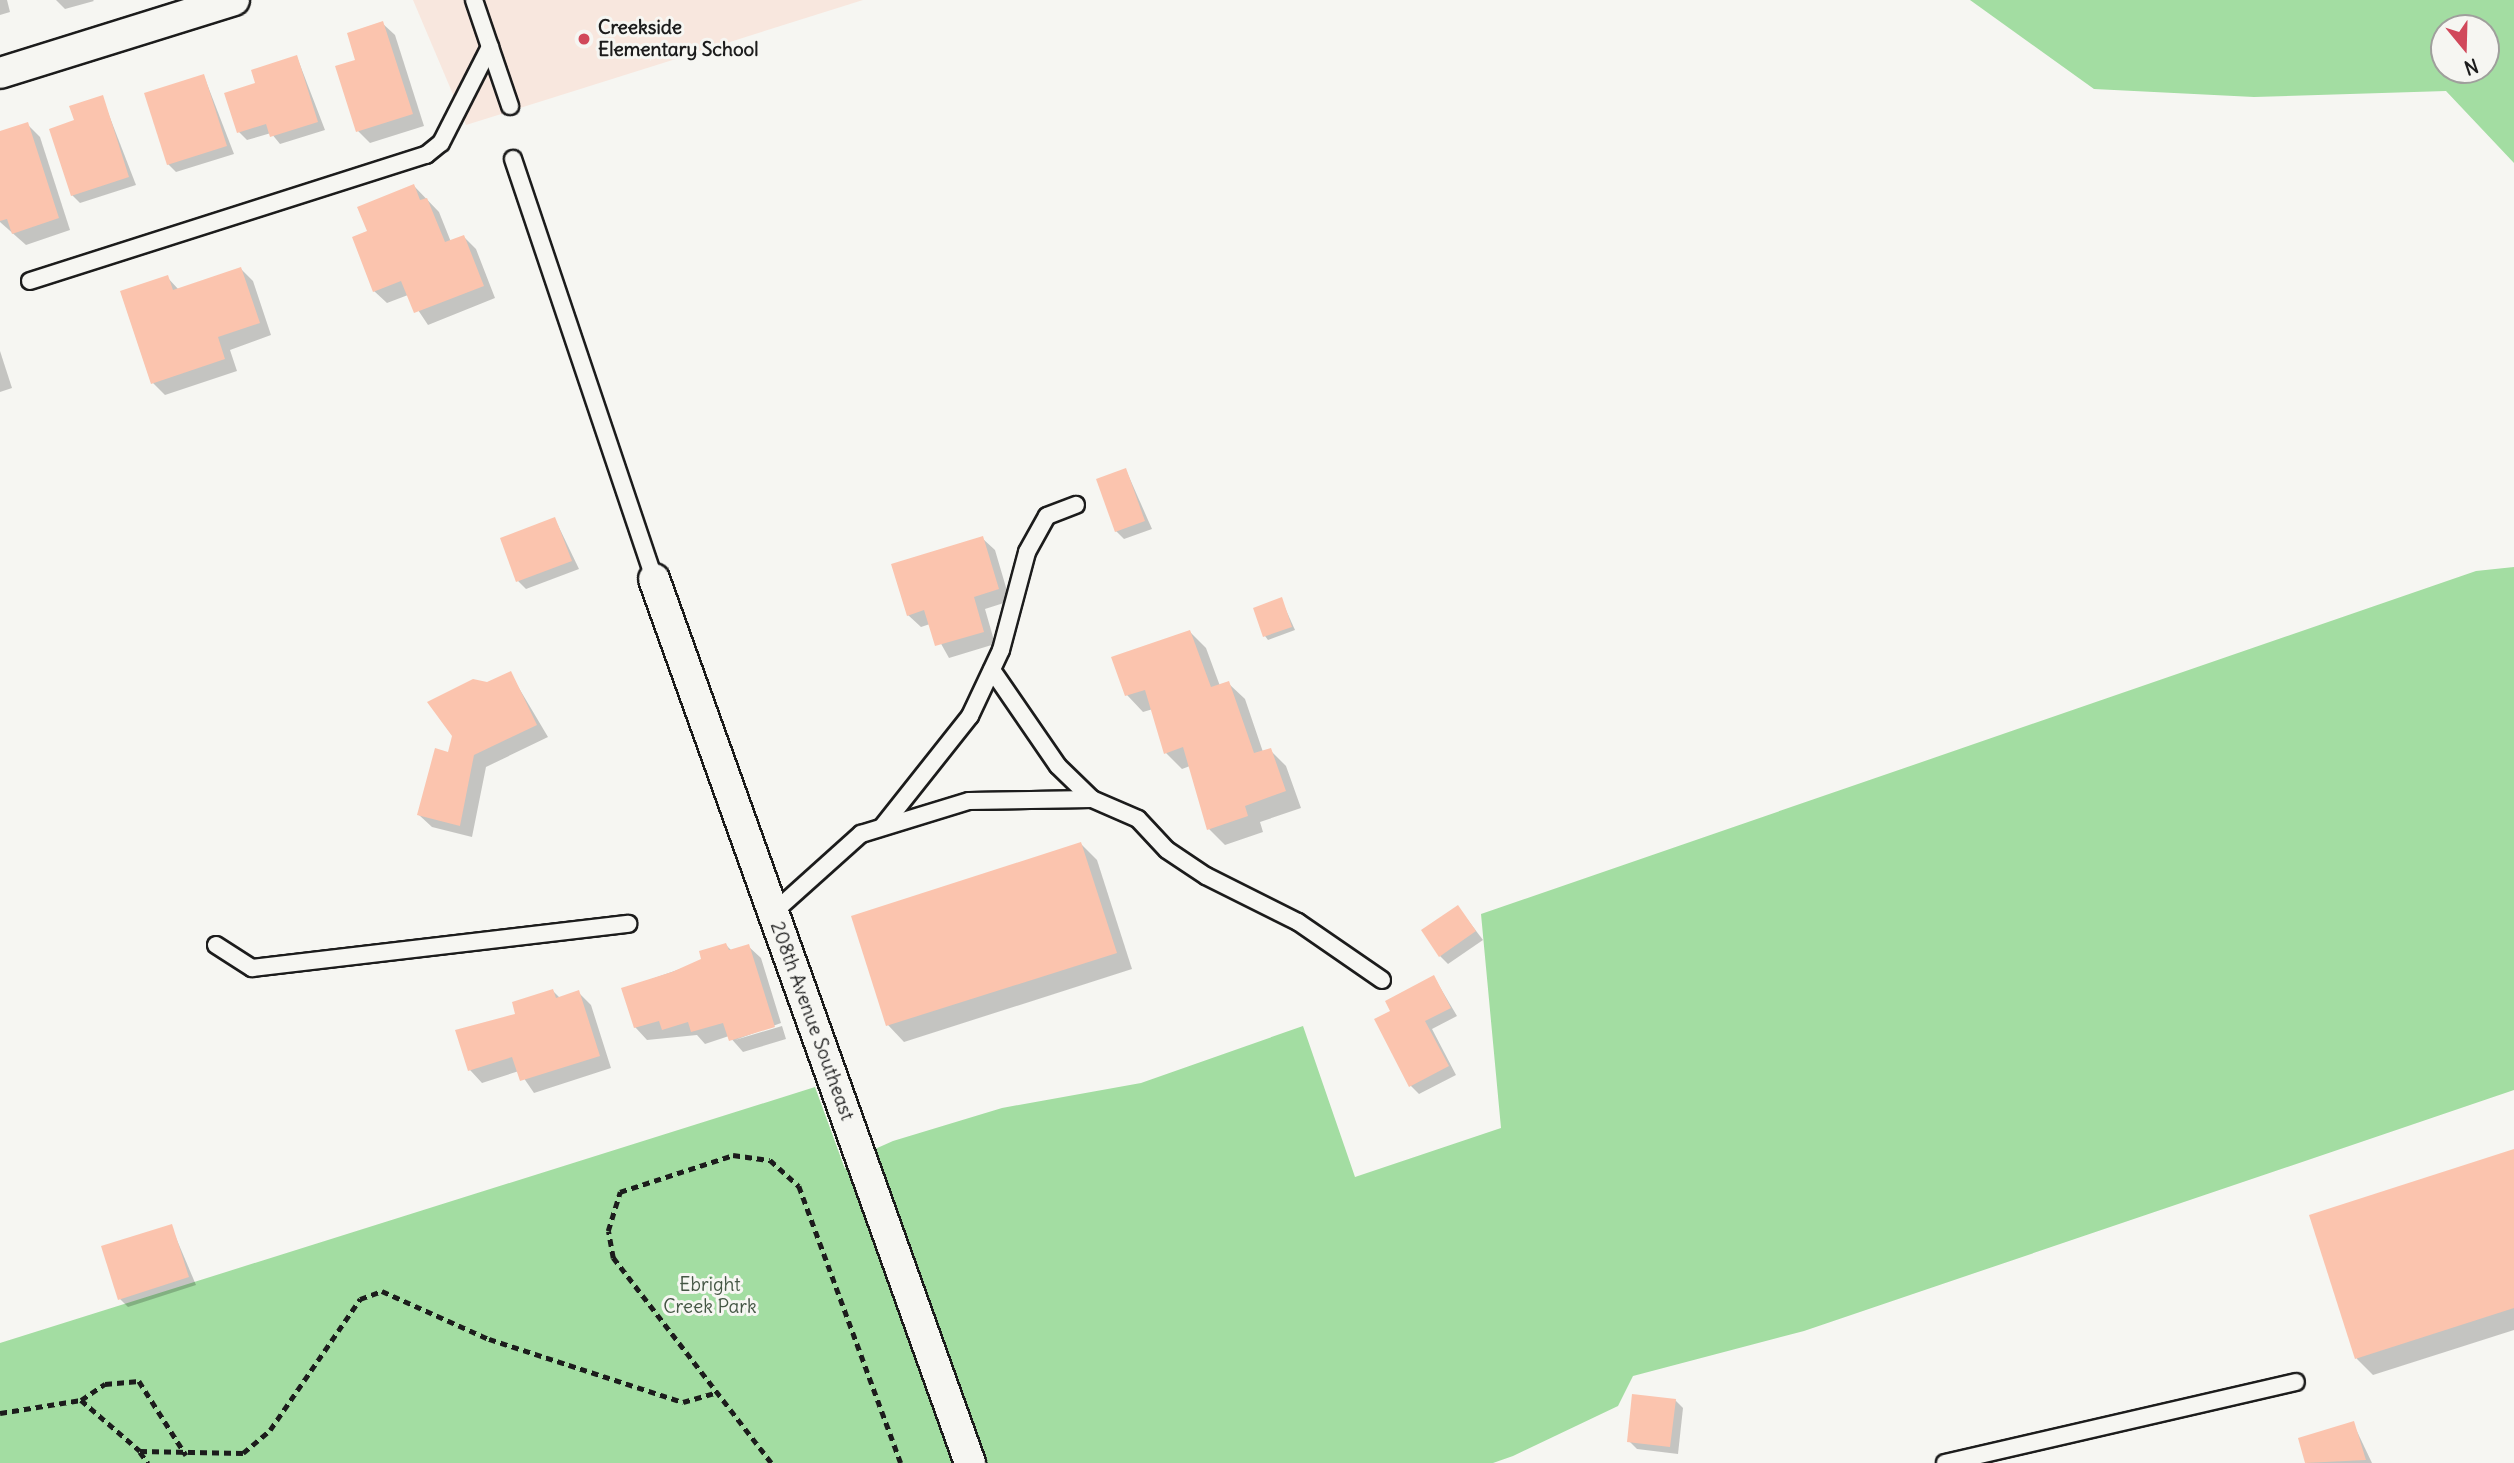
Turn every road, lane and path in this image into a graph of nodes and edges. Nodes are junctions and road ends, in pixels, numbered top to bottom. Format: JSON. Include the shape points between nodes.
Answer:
{"nodes":[{"id":1,"x":233,"y":0,"type":"edge"},
{"id":2,"x":474,"y":0,"type":"edge"},
{"id":3,"x":490,"y":47,"type":"junction"},
{"id":4,"x":0,"y":73,"type":"edge"},
{"id":5,"x":510,"y":106,"type":"dead end"},
{"id":6,"x":513,"y":159,"type":"dead end"},
{"id":7,"x":30,"y":281,"type":"dead end"},
{"id":8,"x":1076,"y":505,"type":"dead end"},
{"id":9,"x":654,"y":579,"type":"joint"},
{"id":10,"x":992,"y":670,"type":"junction"},
{"id":11,"x":1093,"y":799,"type":"junction"},
{"id":12,"x":882,"y":827,"type":"junction"},
{"id":13,"x":774,"y":912,"type":"junction"},
{"id":14,"x":628,"y":924,"type":"dead end"},
{"id":15,"x":216,"y":945,"type":"dead end"},
{"id":16,"x":1382,"y":980,"type":"dead end"},
{"id":17,"x":2296,"y":1382,"type":"dead end"},
{"id":18,"x":718,"y":1392,"type":"junction"},
{"id":19,"x":81,"y":1400,"type":"junction"},
{"id":20,"x":0,"y":1413,"type":"edge"},
{"id":21,"x":140,"y":1451,"type":"junction"},
{"id":22,"x":186,"y":1456,"type":"junction"},
{"id":23,"x":148,"y":1463,"type":"edge"},
{"id":24,"x":771,"y":1463,"type":"edge"},
{"id":25,"x":901,"y":1463,"type":"edge"},
{"id":26,"x":970,"y":1463,"type":"edge"},
{"id":27,"x":1945,"y":1463,"type":"edge"}],
"edges":[{"from":1,"to":4,"type":"street"},
{"from":2,"to":3,"type":"lane"},
{"from":3,"to":5,"type":"lane"},
{"from":3,"to":7,"type":"lane","via":[[441,142],[426,155]]},
{"from":6,"to":9,"type":"lane"},
{"from":8,"to":10,"type":"lane","via":[[1047,516],[1027,552]]},
{"from":9,"to":13,"type":"street","name":"208th Avenue Southeast"},
{"from":10,"to":11,"type":"lane","via":[[1058,766]]},
{"from":10,"to":12,"type":"lane","via":[[970,716]]},
{"from":11,"to":12,"type":"lane","via":[[969,801]]},
{"from":11,"to":16,"type":"lane","via":[[1138,819],[1167,850],[1206,876],[1298,922]]},
{"from":12,"to":13,"type":"lane","via":[[861,834]]},
{"from":13,"to":26,"type":"street","name":"208th Avenue Southeast"},
{"from":14,"to":15,"type":"lane","via":[[252,968]]},
{"from":17,"to":27,"type":"lane"},
{"from":18,"to":22,"type":"path","via":[[683,1402],[489,1339],[382,1291],[360,1298],[270,1430],[243,1454]]},
{"from":18,"to":24,"type":"path"},
{"from":18,"to":25,"type":"path","via":[[613,1258],[608,1231],[620,1192],[733,1155],[770,1160],[799,1186],[814,1218]]},
{"from":19,"to":20,"type":"path"},
{"from":19,"to":21,"type":"path"},
{"from":19,"to":22,"type":"path","via":[[104,1384],[139,1381]]},
{"from":21,"to":22,"type":"path"},
{"from":21,"to":23,"type":"path"}]}
